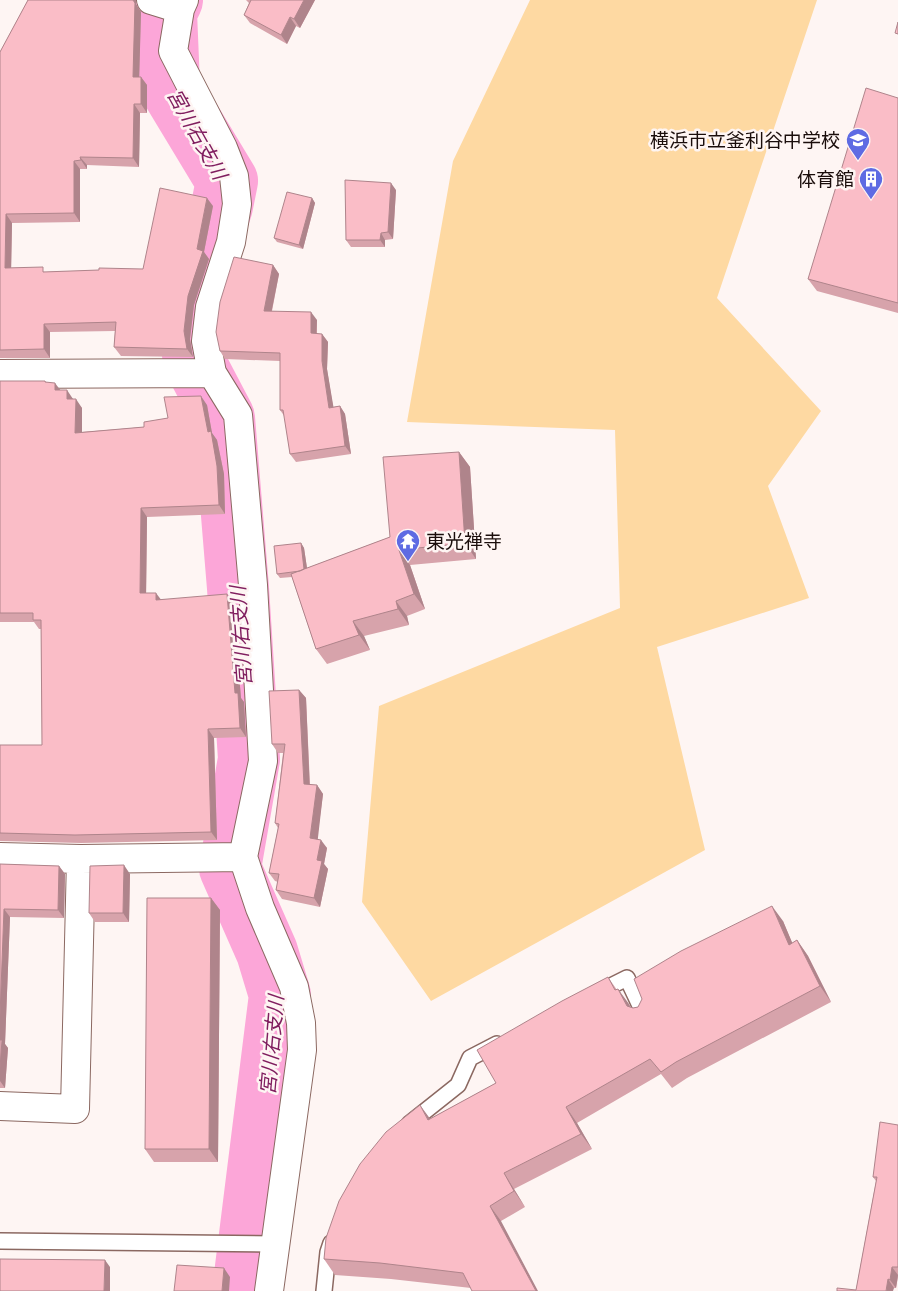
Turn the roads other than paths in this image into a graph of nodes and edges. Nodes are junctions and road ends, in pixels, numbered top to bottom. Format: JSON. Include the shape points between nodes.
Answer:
{"nodes":[{"id":1,"x":169,"y":4,"type":"edge"},
{"id":2,"x":204,"y":373,"type":"junction"},
{"id":3,"x":0,"y":374,"type":"edge"},
{"id":4,"x":0,"y":857,"type":"edge"},
{"id":5,"x":233,"y":857,"type":"junction"},
{"id":6,"x":81,"y":859,"type":"junction"},
{"id":7,"x":584,"y":1000,"type":"edge"},
{"id":8,"x":644,"y":1014,"type":"edge"},
{"id":9,"x":514,"y":1036,"type":"edge"},
{"id":10,"x":0,"y":1106,"type":"edge"},
{"id":11,"x":398,"y":1133,"type":"edge"},
{"id":12,"x":336,"y":1229,"type":"edge"},
{"id":13,"x":0,"y":1240,"type":"edge"},
{"id":14,"x":268,"y":1244,"type":"junction"},
{"id":15,"x":269,"y":1291,"type":"edge"},
{"id":16,"x":324,"y":1291,"type":"edge"}],
"edges":[{"from":1,"to":2,"type":"street","via":[[173,51],[223,148],[234,176],[237,204],[231,242],[210,307]]},
{"from":2,"to":3,"type":"street"},
{"from":2,"to":5,"type":"street","via":[[238,415],[254,594],[263,761]]},
{"from":4,"to":6,"type":"street"},
{"from":5,"to":6,"type":"street"},
{"from":5,"to":14,"type":"street","via":[[260,908],[294,987],[301,1023],[302,1050]]},
{"from":6,"to":10,"type":"street","via":[[75,1109]]},
{"from":7,"to":8,"type":"lane","via":[[627,978]]},
{"from":9,"to":11,"type":"lane","via":[[470,1058],[458,1086]]},
{"from":12,"to":16,"type":"lane","via":[[328,1252]]},
{"from":13,"to":14,"type":"lane"},
{"from":14,"to":15,"type":"street"}]}
